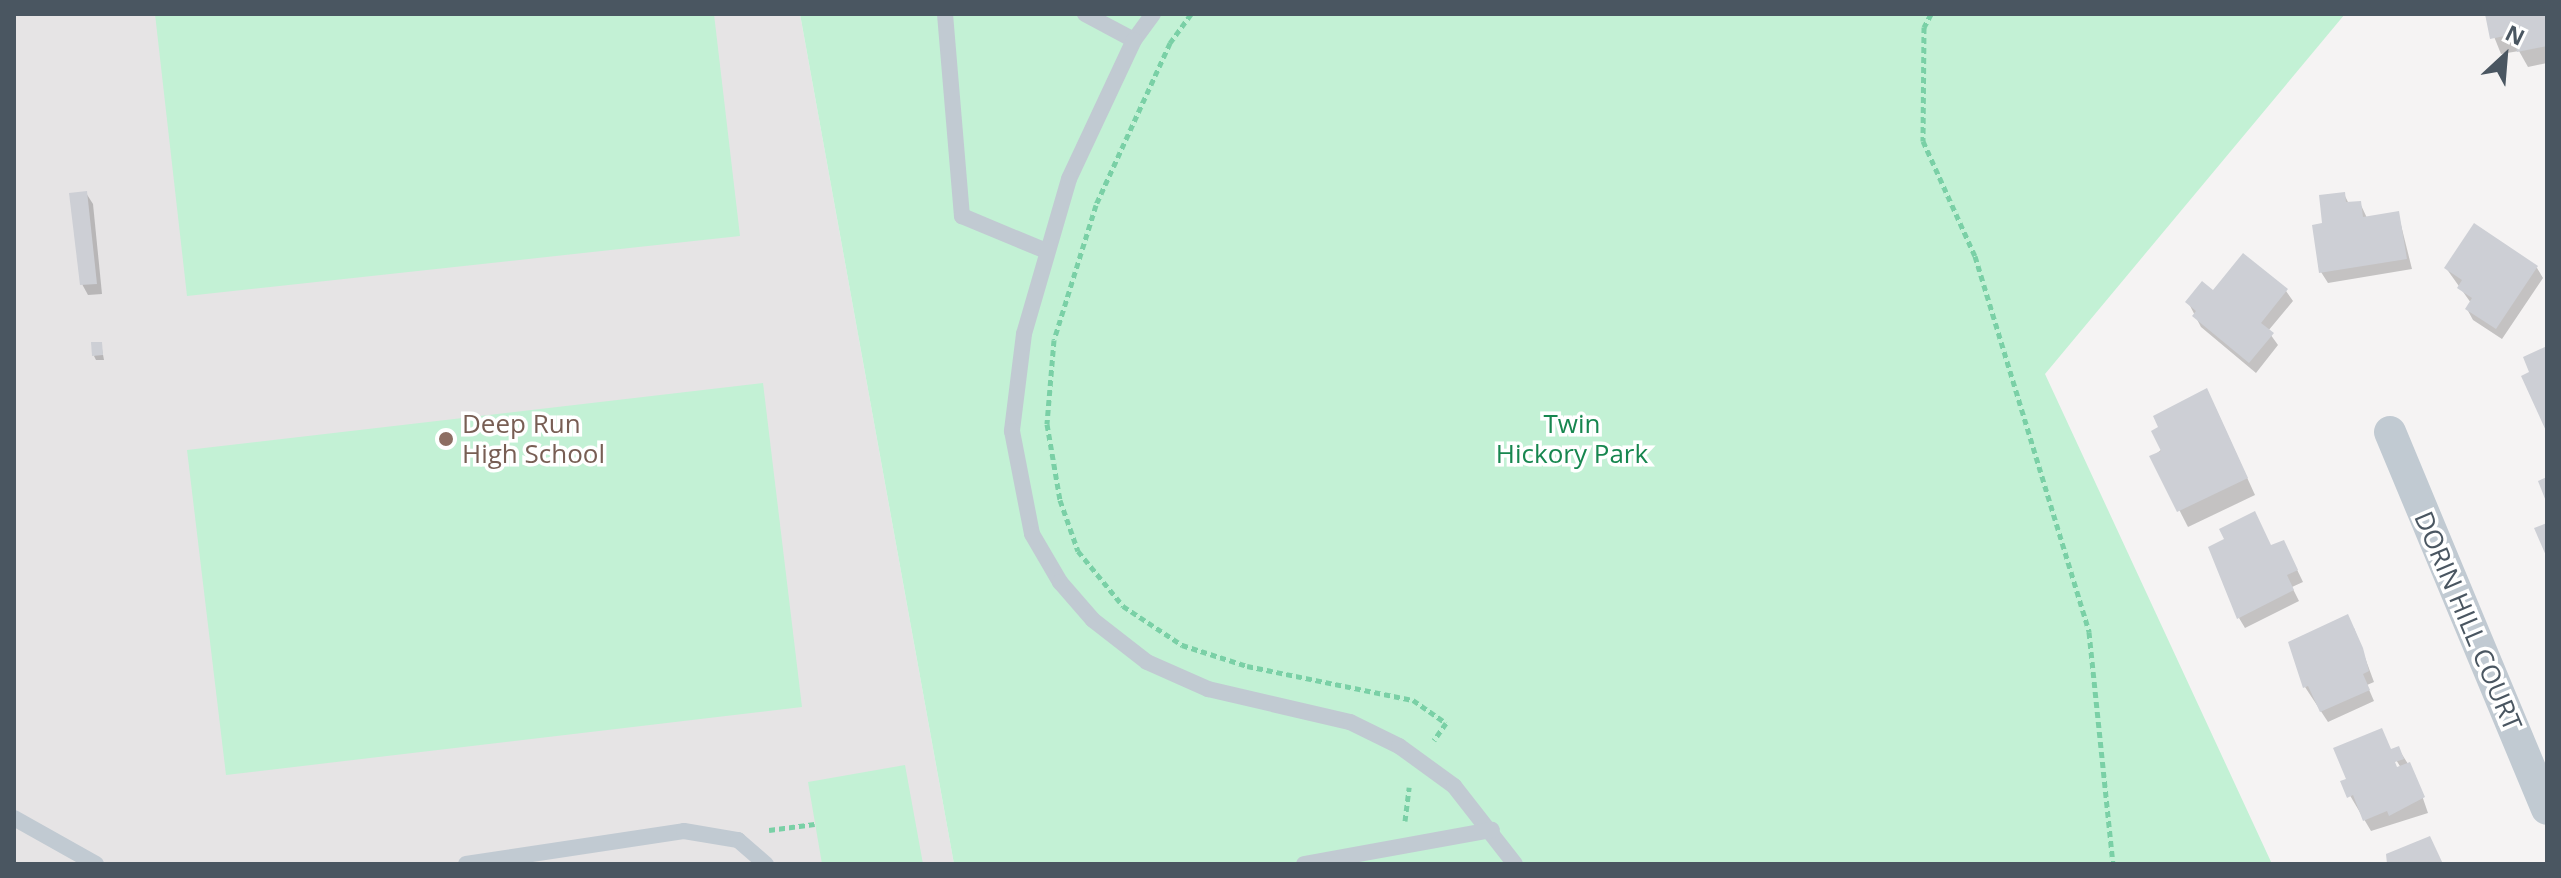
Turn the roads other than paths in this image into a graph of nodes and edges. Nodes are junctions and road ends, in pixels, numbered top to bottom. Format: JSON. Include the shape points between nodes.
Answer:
{"nodes":[{"id":1,"x":945,"y":14,"type":"edge"},
{"id":2,"x":1085,"y":14,"type":"edge"},
{"id":3,"x":1153,"y":14,"type":"edge"},
{"id":4,"x":1134,"y":40,"type":"junction"},
{"id":5,"x":1046,"y":251,"type":"junction"},
{"id":6,"x":2390,"y":432,"type":"dead end"},
{"id":7,"x":2539,"y":769,"type":"edge"},
{"id":8,"x":2547,"y":809,"type":"edge"},
{"id":9,"x":14,"y":818,"type":"edge"},
{"id":10,"x":1492,"y":830,"type":"junction"},
{"id":11,"x":1393,"y":856,"type":"edge"},
{"id":12,"x":96,"y":864,"type":"edge"},
{"id":13,"x":466,"y":864,"type":"edge"},
{"id":14,"x":766,"y":864,"type":"edge"},
{"id":15,"x":1304,"y":864,"type":"edge"},
{"id":16,"x":1515,"y":864,"type":"edge"}],
"edges":[{"from":1,"to":5,"type":"lane","via":[[962,216]]},
{"from":2,"to":4,"type":"lane"},
{"from":3,"to":4,"type":"lane"},
{"from":4,"to":5,"type":"lane","via":[[1069,179]]},
{"from":5,"to":10,"type":"lane","via":[[1024,334],[1012,431],[1032,534],[1060,582],[1093,620],[1147,662],[1208,689],[1350,722],[1399,746],[1454,786]]},
{"from":6,"to":7,"type":"street","name":"DORIN HILL COURT"},
{"from":7,"to":8,"type":"street","name":"DORIN HILL COURT"},
{"from":9,"to":12,"type":"lane"},
{"from":10,"to":11,"type":"lane"},
{"from":10,"to":16,"type":"lane"},
{"from":11,"to":15,"type":"lane"},
{"from":13,"to":14,"type":"lane","via":[[684,831],[738,840]]}]}
